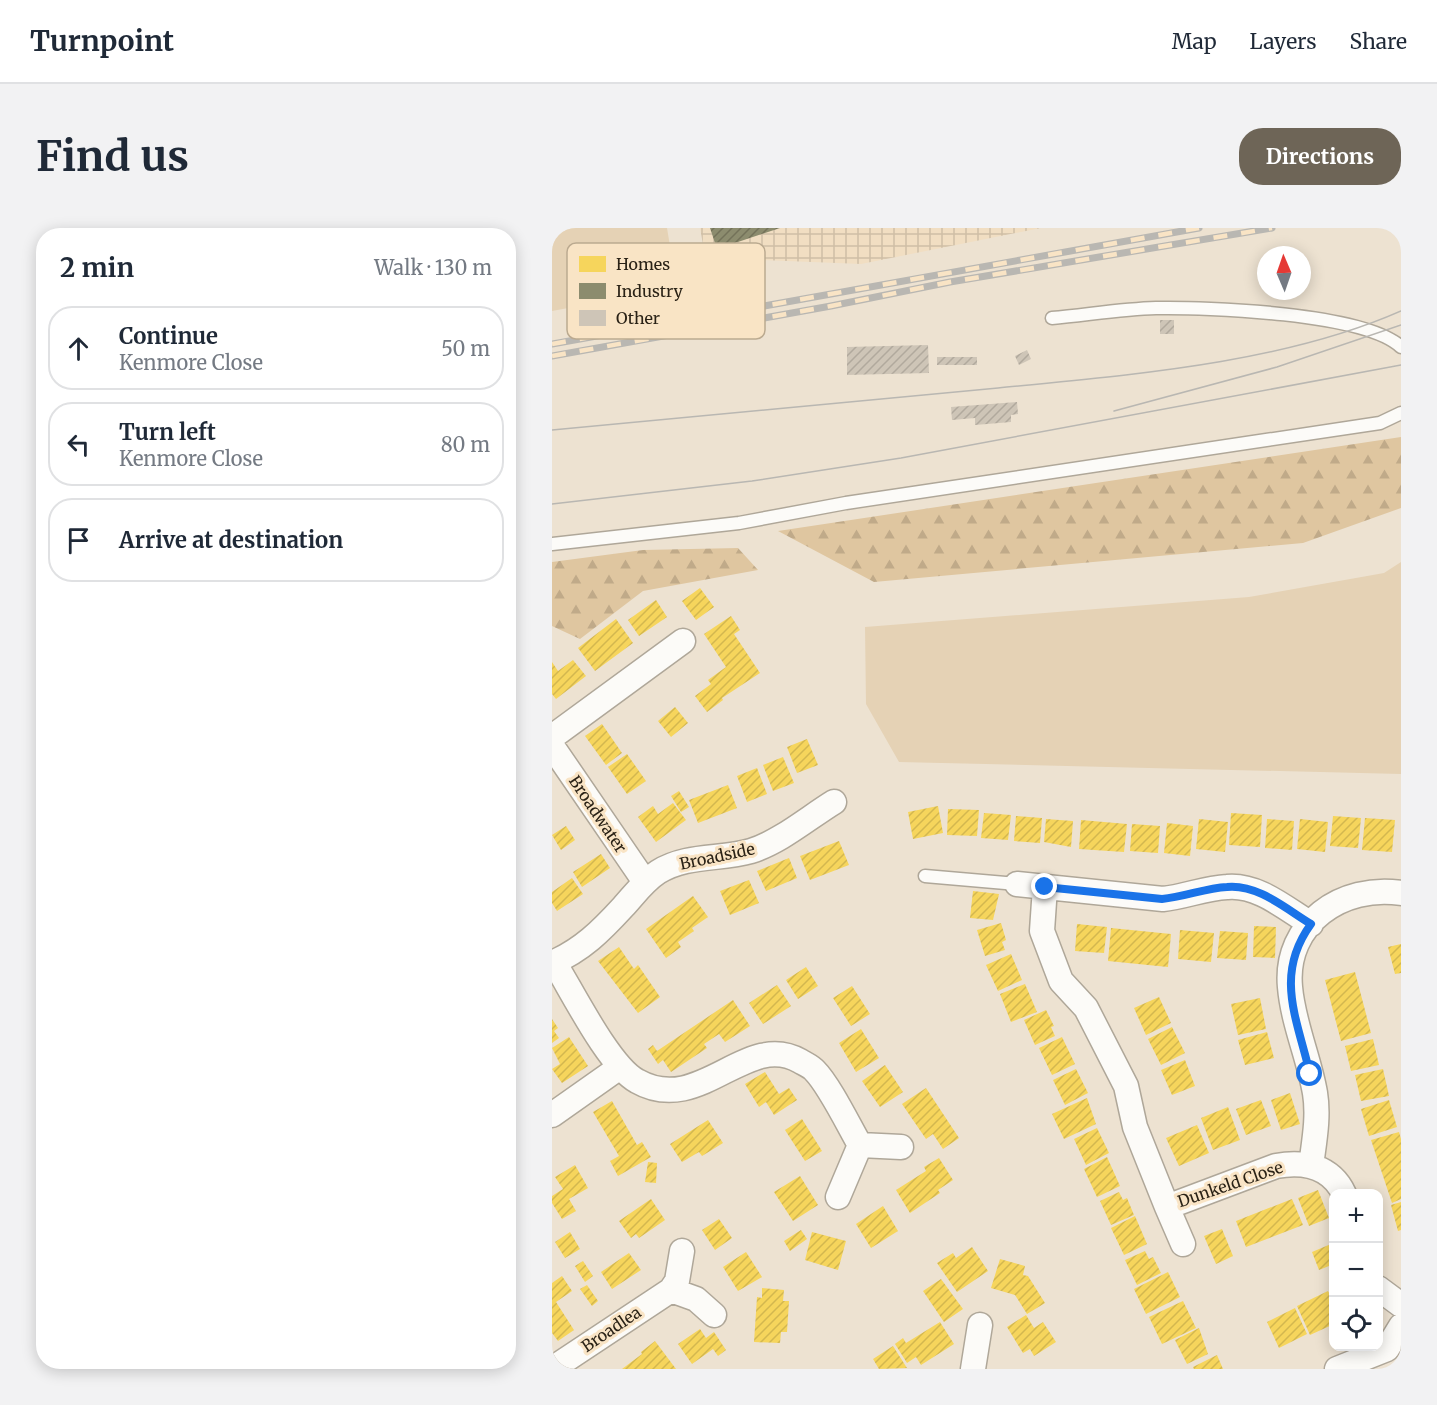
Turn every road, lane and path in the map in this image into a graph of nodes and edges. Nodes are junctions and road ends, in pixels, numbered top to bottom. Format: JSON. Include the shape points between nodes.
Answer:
{"nodes":[{"id":1,"x":1052,"y":318,"type":"dead end"},
{"id":2,"x":1401,"y":347,"type":"edge"},
{"id":3,"x":1401,"y":414,"type":"edge"},
{"id":4,"x":552,"y":544,"type":"edge"},
{"id":5,"x":683,"y":641,"type":"dead end"},
{"id":6,"x":552,"y":737,"type":"edge"},
{"id":7,"x":552,"y":746,"type":"edge"},
{"id":8,"x":834,"y":802,"type":"dead end"},
{"id":9,"x":926,"y":876,"type":"dead end"},
{"id":10,"x":645,"y":882,"type":"junction"},
{"id":11,"x":1017,"y":884,"type":"joint"},
{"id":12,"x":1045,"y":887,"type":"junction"},
{"id":13,"x":1401,"y":892,"type":"edge"},
{"id":14,"x":1311,"y":924,"type":"junction"},
{"id":15,"x":553,"y":962,"type":"edge"},
{"id":16,"x":621,"y":1067,"type":"junction"},
{"id":17,"x":552,"y":1114,"type":"edge"},
{"id":18,"x":860,"y":1145,"type":"junction"},
{"id":19,"x":901,"y":1148,"type":"dead end"},
{"id":20,"x":1311,"y":1166,"type":"junction"},
{"id":21,"x":1341,"y":1189,"type":"edge"},
{"id":22,"x":838,"y":1197,"type":"dead end"},
{"id":23,"x":1167,"y":1207,"type":"junction"},
{"id":24,"x":1183,"y":1244,"type":"dead end"},
{"id":25,"x":682,"y":1251,"type":"dead end"},
{"id":26,"x":671,"y":1290,"type":"junction"},
{"id":27,"x":1383,"y":1292,"type":"edge"},
{"id":28,"x":1401,"y":1305,"type":"edge"},
{"id":29,"x":714,"y":1315,"type":"dead end"},
{"id":30,"x":980,"y":1325,"type":"dead end"},
{"id":31,"x":1401,"y":1326,"type":"edge"},
{"id":32,"x":552,"y":1369,"type":"edge"},
{"id":33,"x":973,"y":1369,"type":"edge"},
{"id":34,"x":1337,"y":1369,"type":"edge"}],
"edges":[{"from":1,"to":2,"type":"lane","via":[[1155,308],[1237,310],[1318,319],[1368,330]]},
{"from":3,"to":4,"type":"lane","via":[[1380,423],[739,523]]},
{"from":5,"to":6,"type":"street"},
{"from":7,"to":10,"type":"street","name":"Broadwater"},
{"from":8,"to":10,"type":"street","name":"Broadside","via":[[750,851],[683,861]]},
{"from":9,"to":11,"type":"lane"},
{"from":10,"to":15,"type":"street","name":"Broadside","via":[[588,943]]},
{"from":11,"to":12,"type":"street"},
{"from":12,"to":14,"type":"street","via":[[1162,899],[1228,886],[1244,888],[1260,893]]},
{"from":12,"to":23,"type":"street","name":"Dunkeld Close","via":[[1042,931],[1061,981],[1086,1008],[1126,1086],[1134,1127]]},
{"from":13,"to":14,"type":"street","via":[[1355,893],[1338,901]]},
{"from":14,"to":20,"type":"street","via":[[1300,939],[1290,970],[1290,988],[1317,1107]]},
{"from":15,"to":16,"type":"street"},
{"from":16,"to":17,"type":"street"},
{"from":16,"to":18,"type":"street","via":[[636,1081],[678,1091],[753,1059],[776,1053],[792,1056],[815,1070]]},
{"from":18,"to":19,"type":"street"},
{"from":18,"to":22,"type":"street"},
{"from":20,"to":21,"type":"street","name":"Dunkeld Close","via":[[1334,1178]]},
{"from":20,"to":23,"type":"street","name":"Dunkeld Close","via":[[1276,1166]]},
{"from":23,"to":24,"type":"street"},
{"from":25,"to":26,"type":"street","via":[[677,1281]]},
{"from":26,"to":29,"type":"street","via":[[696,1299]]},
{"from":26,"to":32,"type":"street","name":"Broadlea"},
{"from":27,"to":28,"type":"street"},
{"from":30,"to":33,"type":"street"},
{"from":31,"to":34,"type":"street","via":[[1386,1349]]}]}
